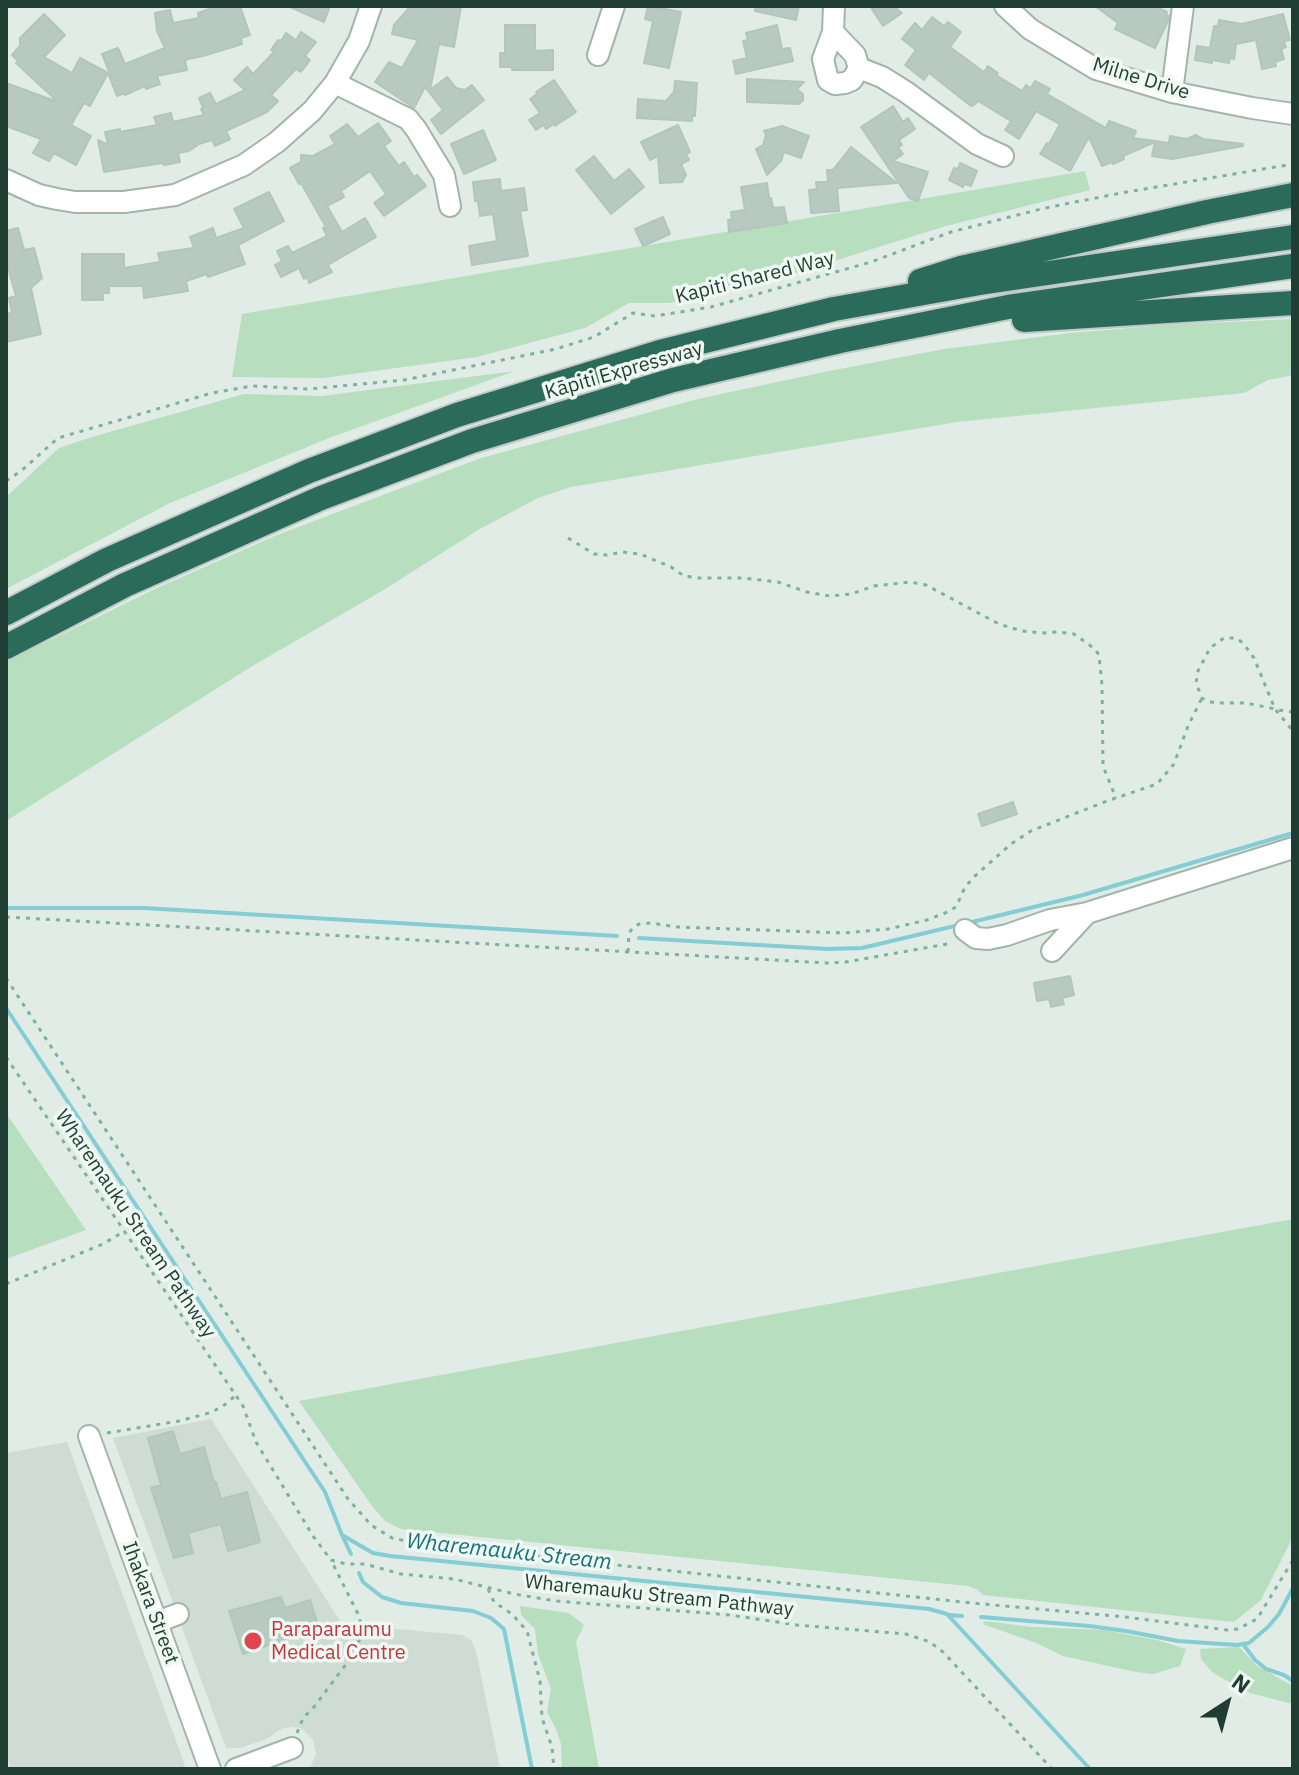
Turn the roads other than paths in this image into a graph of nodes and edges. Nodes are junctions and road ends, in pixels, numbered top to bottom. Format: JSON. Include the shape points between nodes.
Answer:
{"nodes":[{"id":1,"x":371,"y":6,"type":"edge"},
{"id":2,"x":614,"y":6,"type":"edge"},
{"id":3,"x":834,"y":6,"type":"edge"},
{"id":4,"x":1005,"y":6,"type":"edge"},
{"id":5,"x":1183,"y":6,"type":"edge"},
{"id":6,"x":833,"y":32,"type":"junction"},
{"id":7,"x":598,"y":55,"type":"dead end"},
{"id":8,"x":859,"y":68,"type":"junction"},
{"id":9,"x":335,"y":83,"type":"junction"},
{"id":10,"x":1172,"y":92,"type":"junction"},
{"id":11,"x":1293,"y":114,"type":"edge"},
{"id":12,"x":1003,"y":156,"type":"dead end"},
{"id":13,"x":6,"y":180,"type":"edge"},
{"id":14,"x":1293,"y":195,"type":"edge"},
{"id":15,"x":450,"y":206,"type":"dead end"},
{"id":16,"x":1293,"y":237,"type":"edge"},
{"id":17,"x":1293,"y":266,"type":"edge"},
{"id":18,"x":1293,"y":303,"type":"edge"},
{"id":19,"x":834,"y":309,"type":"junction"},
{"id":20,"x":892,"y":330,"type":"junction"},
{"id":21,"x":6,"y":613,"type":"edge"},
{"id":22,"x":6,"y":647,"type":"edge"},
{"id":23,"x":1293,"y":848,"type":"edge"},
{"id":24,"x":1087,"y":913,"type":"junction"},
{"id":25,"x":968,"y":933,"type":"road end"},
{"id":26,"x":1052,"y":951,"type":"dead end"},
{"id":27,"x":89,"y":1436,"type":"road end"},
{"id":28,"x":178,"y":1614,"type":"dead end"},
{"id":29,"x":157,"y":1622,"type":"junction"},
{"id":30,"x":292,"y":1748,"type":"road end"},
{"id":31,"x":210,"y":1769,"type":"edge"},
{"id":32,"x":236,"y":1769,"type":"edge"}],
"edges":[{"from":1,"to":9,"type":"street"},
{"from":2,"to":7,"type":"street"},
{"from":3,"to":6,"type":"street"},
{"from":4,"to":10,"type":"street","name":"Milne Drive","via":[[1030,29],[1096,69]]},
{"from":5,"to":10,"type":"street"},
{"from":6,"to":8,"type":"street","via":[[855,55]]},
{"from":6,"to":8,"type":"street","via":[[823,59],[828,80],[845,83]]},
{"from":8,"to":12,"type":"street","via":[[894,84],[977,144]]},
{"from":9,"to":13,"type":"street","via":[[277,142],[244,165],[175,195],[75,202],[39,195]]},
{"from":9,"to":15,"type":"street","via":[[408,119],[444,175]]},
{"from":10,"to":11,"type":"street","name":"Milne Drive"},
{"from":14,"to":19,"type":"highway","via":[[961,268]]},
{"from":16,"to":19,"type":"highway","name":"Kāpiti Expressway"},
{"from":17,"to":20,"type":"highway","name":"Kāpiti Expressway","via":[[1008,307]]},
{"from":18,"to":20,"type":"highway"},
{"from":19,"to":21,"type":"highway","name":"Kāpiti Expressway","via":[[660,352],[457,415],[309,471],[107,560]]},
{"from":20,"to":22,"type":"highway","name":"Kāpiti Expressway","via":[[673,380],[472,441],[321,498],[125,585]]},
{"from":23,"to":24,"type":"street"},
{"from":24,"to":25,"type":"street","via":[[988,939]]},
{"from":24,"to":26,"type":"street"},
{"from":27,"to":29,"type":"street","name":"Ihakara Street"},
{"from":28,"to":29,"type":"street"},
{"from":29,"to":31,"type":"street","name":"Ihakara Street"},
{"from":30,"to":32,"type":"street"}]}
